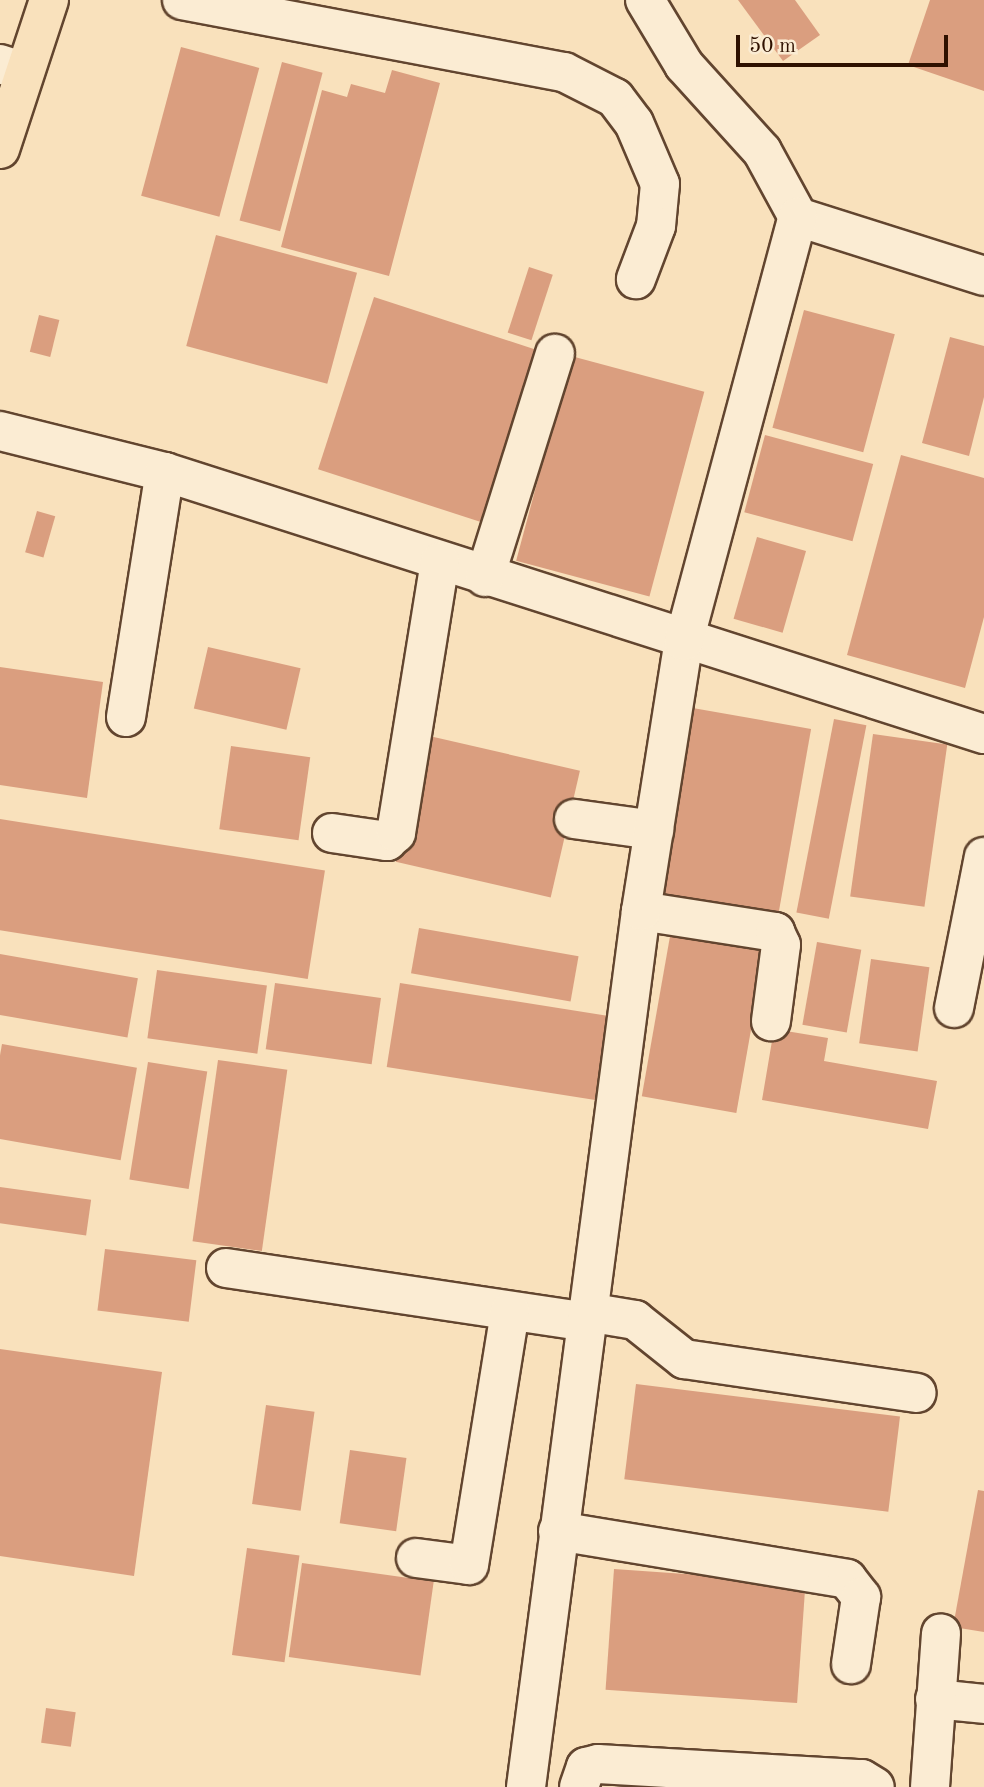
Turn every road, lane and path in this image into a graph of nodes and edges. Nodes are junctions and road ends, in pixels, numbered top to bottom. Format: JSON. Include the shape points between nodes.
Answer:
{"nodes":[{"id":1,"x":49,"y":0,"type":"edge"},
{"id":2,"x":182,"y":0,"type":"edge"},
{"id":3,"x":645,"y":0,"type":"edge"},
{"id":4,"x":12,"y":68,"type":"edge"},
{"id":5,"x":0,"y":149,"type":"edge"},
{"id":6,"x":798,"y":217,"type":"junction"},
{"id":7,"x":984,"y":276,"type":"edge"},
{"id":8,"x":636,"y":279,"type":"dead end"},
{"id":9,"x":555,"y":354,"type":"dead end"},
{"id":10,"x":0,"y":431,"type":"edge"},
{"id":11,"x":165,"y":472,"type":"junction"},
{"id":12,"x":440,"y":562,"type":"junction"},
{"id":13,"x":485,"y":576,"type":"junction"},
{"id":14,"x":684,"y":641,"type":"junction"},
{"id":15,"x":126,"y":717,"type":"dead end"},
{"id":16,"x":984,"y":734,"type":"edge"},
{"id":17,"x":574,"y":819,"type":"dead end"},
{"id":18,"x":654,"y":830,"type":"junction"},
{"id":19,"x":332,"y":833,"type":"dead end"},
{"id":20,"x":984,"y":857,"type":"edge"},
{"id":21,"x":641,"y":911,"type":"junction"},
{"id":22,"x":978,"y":918,"type":"edge"},
{"id":23,"x":954,"y":1008,"type":"dead end"},
{"id":24,"x":771,"y":1021,"type":"dead end"},
{"id":25,"x":226,"y":1268,"type":"dead end"},
{"id":26,"x":510,"y":1311,"type":"junction"},
{"id":27,"x":586,"y":1317,"type":"junction"},
{"id":28,"x":918,"y":1393,"type":"dead end"},
{"id":29,"x":558,"y":1531,"type":"junction"},
{"id":30,"x":416,"y":1558,"type":"dead end"},
{"id":31,"x":941,"y":1633,"type":"dead end"},
{"id":32,"x":851,"y":1664,"type":"dead end"},
{"id":33,"x":935,"y":1699,"type":"junction"},
{"id":34,"x":984,"y":1704,"type":"edge"},
{"id":35,"x":526,"y":1787,"type":"edge"},
{"id":36,"x":579,"y":1787,"type":"edge"},
{"id":37,"x":875,"y":1787,"type":"edge"},
{"id":38,"x":930,"y":1787,"type":"edge"}],
"edges":[{"from":1,"to":4,"type":"main road"},
{"from":2,"to":8,"type":"street","via":[[564,72],[615,98],[634,123],[660,184],[656,226]]},
{"from":3,"to":6,"type":"street","via":[[684,65],[762,151]]},
{"from":4,"to":5,"type":"main road"},
{"from":6,"to":7,"type":"street"},
{"from":6,"to":14,"type":"street"},
{"from":9,"to":13,"type":"street"},
{"from":10,"to":11,"type":"street"},
{"from":11,"to":12,"type":"street"},
{"from":11,"to":15,"type":"street"},
{"from":12,"to":13,"type":"street"},
{"from":12,"to":19,"type":"street","via":[[396,833],[387,841]]},
{"from":13,"to":14,"type":"street"},
{"from":14,"to":16,"type":"street"},
{"from":14,"to":18,"type":"street"},
{"from":17,"to":18,"type":"street"},
{"from":18,"to":21,"type":"street"},
{"from":20,"to":22,"type":"street"},
{"from":21,"to":24,"type":"street","via":[[775,932],[781,945]]},
{"from":21,"to":27,"type":"street"},
{"from":22,"to":23,"type":"street"},
{"from":25,"to":26,"type":"street"},
{"from":26,"to":27,"type":"street"},
{"from":26,"to":30,"type":"street","via":[[470,1565]]},
{"from":27,"to":28,"type":"street","via":[[635,1320],[684,1359]]},
{"from":27,"to":29,"type":"street"},
{"from":29,"to":32,"type":"street","via":[[847,1579],[861,1597]]},
{"from":29,"to":35,"type":"street"},
{"from":31,"to":33,"type":"street"},
{"from":33,"to":34,"type":"street"},
{"from":33,"to":38,"type":"street"},
{"from":36,"to":37,"type":"street","via":[[586,1767],[598,1765],[862,1779]]}]}
